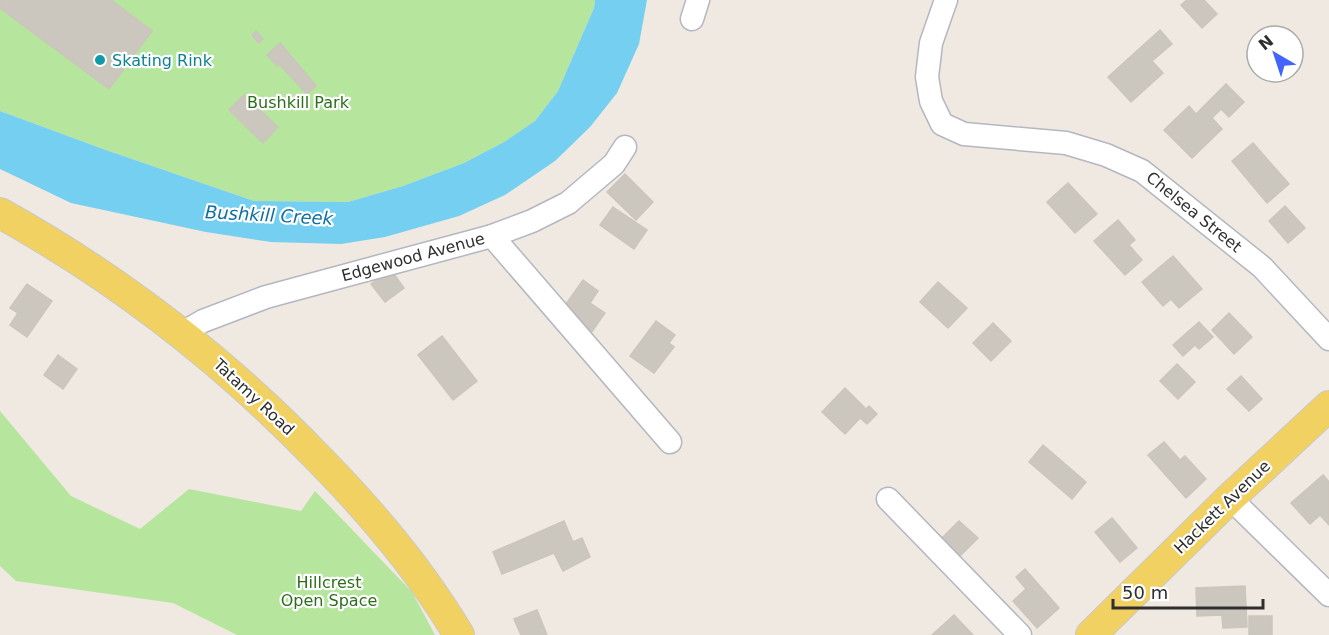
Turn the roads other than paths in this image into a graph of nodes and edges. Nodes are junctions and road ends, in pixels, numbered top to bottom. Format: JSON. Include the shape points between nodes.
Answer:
{"nodes":[{"id":1,"x":946,"y":0,"type":"edge"},
{"id":2,"x":625,"y":147,"type":"dead end"},
{"id":3,"x":0,"y":213,"type":"edge"},
{"id":4,"x":492,"y":236,"type":"junction"},
{"id":5,"x":186,"y":337,"type":"junction"},
{"id":6,"x":1329,"y":339,"type":"edge"},
{"id":7,"x":1329,"y":406,"type":"edge"},
{"id":8,"x":670,"y":442,"type":"dead end"},
{"id":9,"x":1230,"y":498,"type":"junction"},
{"id":10,"x":888,"y":499,"type":"dead end"},
{"id":11,"x":1329,"y":595,"type":"edge"},
{"id":12,"x":459,"y":635,"type":"edge"},
{"id":13,"x":1020,"y":635,"type":"edge"},
{"id":14,"x":1091,"y":635,"type":"edge"}],
"edges":[{"from":1,"to":6,"type":"street","name":"Chelsea Street","via":[[931,43],[927,77],[931,101],[942,124],[964,134],[1066,143],[1142,171],[1262,267]]},
{"from":2,"to":4,"type":"street","name":"Edgewood Avenue","via":[[614,164],[568,203]]},
{"from":3,"to":5,"type":"main road","name":"Tatamy Road","via":[[75,258]]},
{"from":4,"to":5,"type":"street","name":"Edgewood Avenue","via":[[266,297],[203,321],[189,329]]},
{"from":4,"to":8,"type":"street"},
{"from":5,"to":12,"type":"main road","name":"Tatamy Road","via":[[263,404],[351,492],[411,565]]},
{"from":7,"to":9,"type":"main road","name":"Hackett Avenue"},
{"from":9,"to":11,"type":"street"},
{"from":9,"to":14,"type":"main road","name":"Hackett Avenue"},
{"from":10,"to":13,"type":"street"}]}
